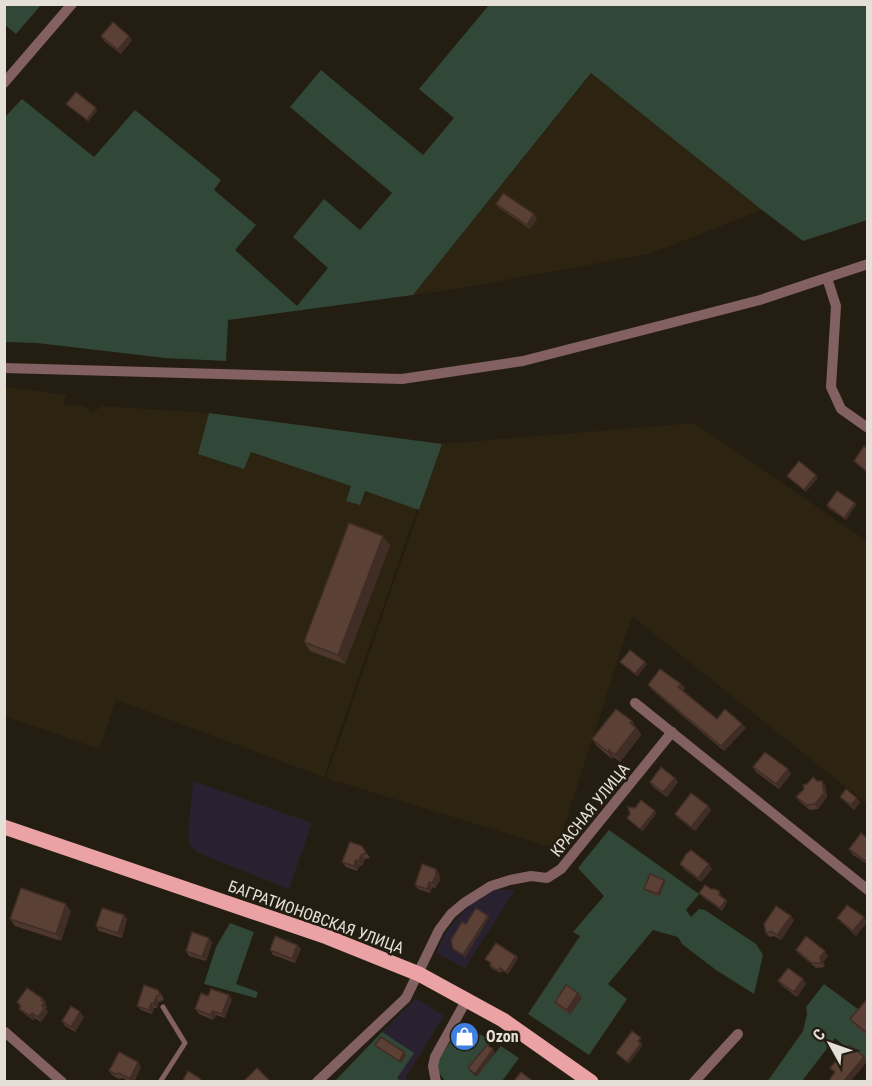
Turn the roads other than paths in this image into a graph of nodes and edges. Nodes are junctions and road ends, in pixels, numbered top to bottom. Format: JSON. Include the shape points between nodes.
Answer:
{"nodes":[{"id":1,"x":72,"y":4,"type":"edge"},
{"id":2,"x":4,"y":83,"type":"edge"},
{"id":3,"x":867,"y":264,"type":"edge"},
{"id":4,"x":827,"y":278,"type":"junction"},
{"id":5,"x":4,"y":368,"type":"edge"},
{"id":6,"x":867,"y":428,"type":"edge"},
{"id":7,"x":635,"y":703,"type":"dead end"},
{"id":8,"x":672,"y":732,"type":"junction"},
{"id":9,"x":6,"y":828,"type":"edge"},
{"id":10,"x":867,"y":890,"type":"edge"},
{"id":11,"x":419,"y":974,"type":"junction"},
{"id":12,"x":467,"y":999,"type":"junction"},
{"id":13,"x":163,"y":1008,"type":"dead end"},
{"id":14,"x":5,"y":1032,"type":"edge"},
{"id":15,"x":738,"y":1034,"type":"dead end"},
{"id":16,"x":62,"y":1082,"type":"edge"},
{"id":17,"x":160,"y":1082,"type":"edge"},
{"id":18,"x":317,"y":1082,"type":"edge"},
{"id":19,"x":436,"y":1082,"type":"edge"},
{"id":20,"x":591,"y":1082,"type":"edge"},
{"id":21,"x":694,"y":1082,"type":"edge"}],
"edges":[{"from":1,"to":2,"type":"street"},
{"from":3,"to":4,"type":"street"},
{"from":4,"to":5,"type":"street","via":[[760,300],[523,361],[402,379]]},
{"from":4,"to":6,"type":"street","via":[[836,306],[831,387],[841,409]]},
{"from":7,"to":8,"type":"street"},
{"from":8,"to":10,"type":"street"},
{"from":8,"to":11,"type":"street","name":"КРАСНАЯ УЛИЦА","via":[[561,869],[547,878],[531,876],[491,886],[464,903],[439,930]]},
{"from":9,"to":11,"type":"main road","name":"БАГРАТИОНОВСКАЯ УЛИЦА","via":[[327,937]]},
{"from":11,"to":12,"type":"main road","name":"БАГРАТИОНОВСКАЯ УЛИЦА"},
{"from":11,"to":18,"type":"street","name":"КРАСНАЯ УЛИЦА","via":[[406,998]]},
{"from":12,"to":19,"type":"street","via":[[435,1057]]},
{"from":12,"to":20,"type":"main road","name":"БАГРАТИОНОВСКАЯ УЛИЦА"},
{"from":13,"to":17,"type":"lane","via":[[185,1043]]},
{"from":14,"to":16,"type":"street"},
{"from":15,"to":21,"type":"street"}]}
